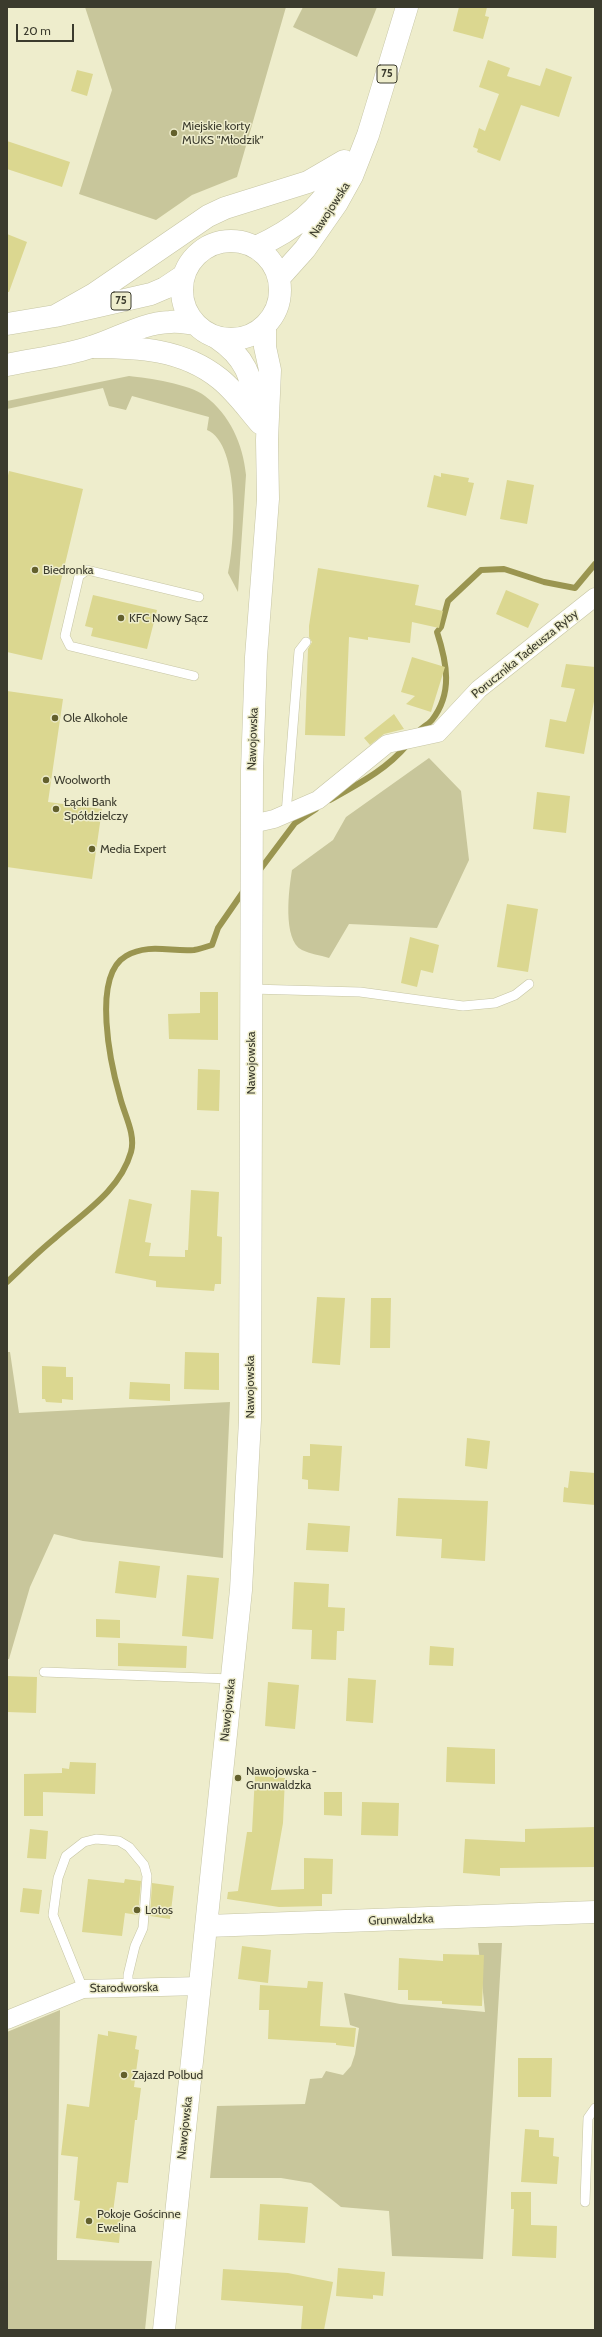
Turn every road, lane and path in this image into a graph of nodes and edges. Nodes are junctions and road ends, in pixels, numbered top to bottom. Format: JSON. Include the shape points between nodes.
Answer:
{"nodes":[{"id":1,"x":407,"y":7,"type":"edge"},
{"id":2,"x":368,"y":135,"type":"junction"},
{"id":3,"x":344,"y":161,"type":"junction"},
{"id":4,"x":256,"y":248,"type":"junction"},
{"id":5,"x":183,"y":276,"type":"junction"},
{"id":6,"x":279,"y":278,"type":"junction"},
{"id":7,"x":55,"y":316,"type":"junction"},
{"id":8,"x":7,"y":324,"type":"edge"},
{"id":9,"x":194,"y":324,"type":"junction"},
{"id":10,"x":265,"y":326,"type":"junction"},
{"id":11,"x":217,"y":338,"type":"junction"},
{"id":12,"x":92,"y":347,"type":"junction"},
{"id":13,"x":7,"y":365,"type":"edge"},
{"id":14,"x":263,"y":432,"type":"junction"},
{"id":15,"x":199,"y":597,"type":"dead end"},
{"id":16,"x":595,"y":597,"type":"edge"},
{"id":17,"x":306,"y":642,"type":"dead end"},
{"id":18,"x":194,"y":676,"type":"dead end"},
{"id":19,"x":286,"y":814,"type":"junction"},
{"id":20,"x":252,"y":824,"type":"junction"},
{"id":21,"x":529,"y":984,"type":"dead end"},
{"id":22,"x":251,"y":989,"type":"junction"},
{"id":23,"x":44,"y":1672,"type":"dead end"},
{"id":24,"x":231,"y":1679,"type":"junction"},
{"id":25,"x":595,"y":1912,"type":"edge"},
{"id":26,"x":207,"y":1926,"type":"junction"},
{"id":27,"x":200,"y":1986,"type":"junction"},
{"id":28,"x":128,"y":1988,"type":"junction"},
{"id":29,"x":83,"y":1989,"type":"junction"},
{"id":30,"x":7,"y":2020,"type":"edge"},
{"id":31,"x":595,"y":2108,"type":"edge"},
{"id":32,"x":584,"y":2202,"type":"dead end"},
{"id":33,"x":164,"y":2330,"type":"edge"}],
"edges":[{"from":1,"to":2,"type":"street","name":"Nawojowska","number":"75"},
{"from":2,"to":3,"type":"street","name":"Nawojowska","number":"75"},
{"from":2,"to":6,"type":"street","name":"Nawojowska","number":"75","via":[[352,176],[337,203],[305,249]]},
{"from":3,"to":4,"type":"street","name":"Nawojowska","number":"75","via":[[330,189],[317,205],[281,234]]},
{"from":3,"to":7,"type":"street","via":[[308,182],[225,208],[208,216],[94,294]]},
{"from":4,"to":5,"type":"street","number":"75","via":[[232,240],[206,246],[196,254]]},
{"from":4,"to":6,"type":"street","number":"75","via":[[274,266]]},
{"from":5,"to":7,"type":"street","number":"75","via":[[151,294]]},
{"from":5,"to":9,"type":"street","number":"75","via":[[182,302]]},
{"from":6,"to":10,"type":"street","number":"75","via":[[278,304]]},
{"from":7,"to":8,"type":"street","number":"75"},
{"from":9,"to":11,"type":"street","number":"75"},
{"from":9,"to":12,"type":"street","number":"75","via":[[170,322],[150,325]]},
{"from":10,"to":11,"type":"street","number":"75","via":[[255,334],[242,338]]},
{"from":10,"to":14,"type":"street","name":"Nawojowska","via":[[270,370]]},
{"from":11,"to":14,"type":"street","name":"Nawojowska","via":[[232,348],[245,366]]},
{"from":12,"to":13,"type":"street","number":"75"},
{"from":12,"to":14,"type":"street","via":[[161,350],[200,366],[228,386]]},
{"from":14,"to":20,"type":"street","name":"Nawojowska","via":[[268,499],[256,657]]},
{"from":15,"to":18,"type":"lane","via":[[87,570],[79,576],[65,636],[70,646]]},
{"from":16,"to":19,"type":"street","name":"Porucznika Tadeusza Ryby","via":[[479,689],[438,733],[387,744],[318,800]]},
{"from":17,"to":19,"type":"lane","via":[[299,651]]},
{"from":19,"to":20,"type":"street","name":"Porucznika Tadeusza Ryby"},
{"from":20,"to":22,"type":"street","name":"Nawojowska"},
{"from":21,"to":22,"type":"lane","via":[[515,995],[495,1004],[463,1006],[360,992]]},
{"from":22,"to":24,"type":"street","name":"Nawojowska","via":[[250,1420],[241,1590]]},
{"from":23,"to":24,"type":"lane"},
{"from":24,"to":26,"type":"street","name":"Nawojowska"},
{"from":25,"to":26,"type":"street","name":"Grunwaldzka"},
{"from":26,"to":27,"type":"street","name":"Nawojowska"},
{"from":27,"to":28,"type":"street","name":"Starodworska"},
{"from":27,"to":33,"type":"street","name":"Nawojowska"},
{"from":28,"to":29,"type":"street","name":"Starodworska"},
{"from":28,"to":29,"type":"lane","via":[[128,1975],[135,1946],[143,1928],[147,1876],[144,1865],[129,1847],[119,1841],[101,1838],[84,1842],[66,1856],[58,1878],[53,1915]]},
{"from":29,"to":30,"type":"street","name":"Starodworska"},
{"from":31,"to":32,"type":"lane","via":[[588,2118]]}]}
